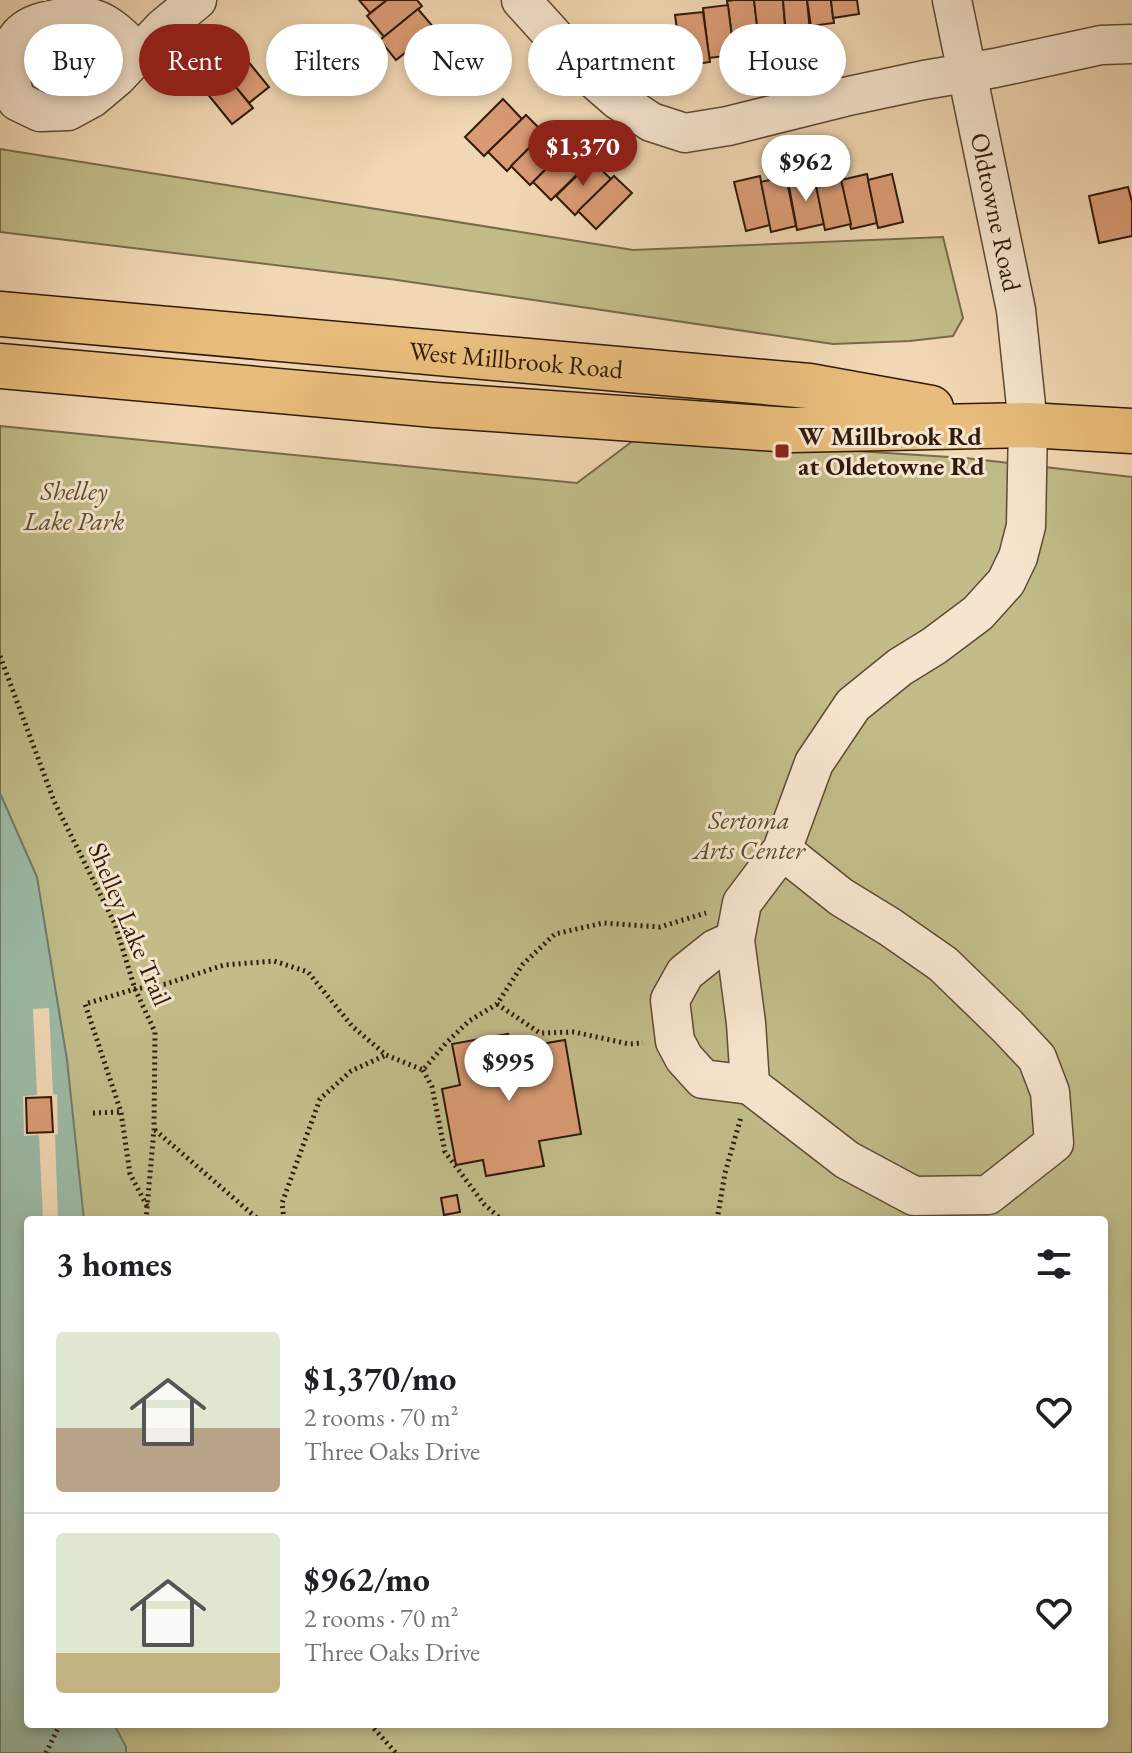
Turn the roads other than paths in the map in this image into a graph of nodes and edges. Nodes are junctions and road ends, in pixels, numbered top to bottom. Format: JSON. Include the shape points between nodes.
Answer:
{"nodes":[{"id":1,"x":197,"y":0,"type":"edge"},
{"id":2,"x":521,"y":0,"type":"edge"},
{"id":3,"x":952,"y":0,"type":"edge"},
{"id":4,"x":1132,"y":44,"type":"edge"},
{"id":5,"x":138,"y":53,"type":"dead end"},
{"id":6,"x":967,"y":73,"type":"junction"},
{"id":7,"x":0,"y":314,"type":"edge"},
{"id":8,"x":0,"y":366,"type":"edge"},
{"id":9,"x":1028,"y":425,"type":"junction"},
{"id":10,"x":1132,"y":431,"type":"edge"},
{"id":11,"x":782,"y":850,"type":"junction"},
{"id":12,"x":735,"y":940,"type":"junction"},
{"id":13,"x":750,"y":1085,"type":"junction"}],
"edges":[{"from":1,"to":5,"type":"street"},
{"from":2,"to":6,"type":"street","via":[[618,100],[651,122],[685,133]]},
{"from":3,"to":6,"type":"street","name":"Oldtowne Road"},
{"from":4,"to":6,"type":"street","via":[[1101,45]]},
{"from":6,"to":9,"type":"street","name":"Oldtowne Road","via":[[1016,310]]},
{"from":7,"to":9,"type":"main road","name":"West Millbrook Road","via":[[809,386]]},
{"from":8,"to":9,"type":"main road","name":"West Millbrook Road","via":[[791,430]]},
{"from":9,"to":10,"type":"main road","name":"West Millbrook Road"},
{"from":9,"to":11,"type":"street","name":"Oldtowne Road","via":[[1026,526],[1006,582],[978,613],[853,705],[814,763]]},
{"from":11,"to":12,"type":"street","name":"Oldtowne Road","via":[[742,903]]},
{"from":11,"to":13,"type":"street","via":[[841,897],[943,964],[1037,1058],[1050,1092],[1054,1143],[988,1195],[914,1196],[847,1160]]},
{"from":12,"to":13,"type":"street"},
{"from":12,"to":13,"type":"street","via":[[685,973],[670,1000],[675,1041],[703,1079]]}]}
